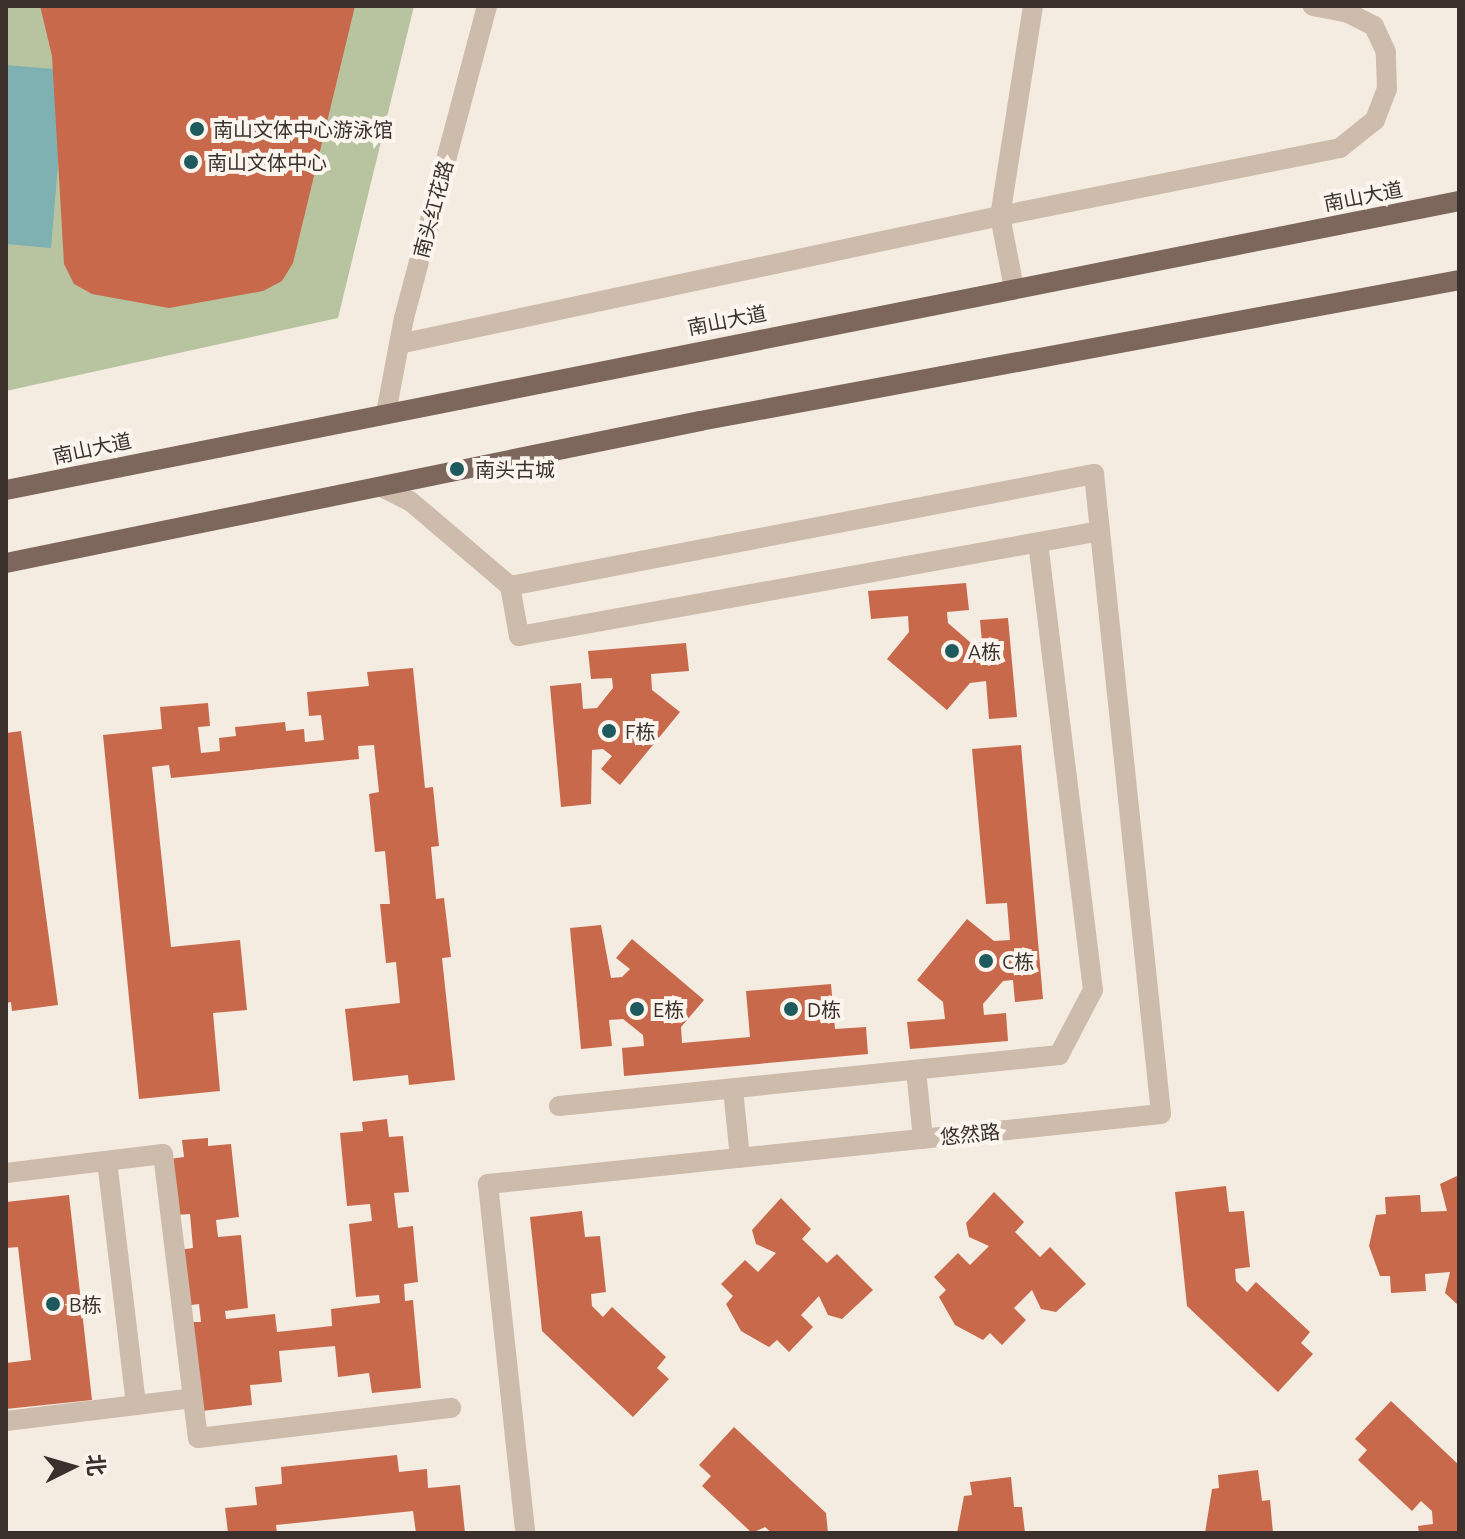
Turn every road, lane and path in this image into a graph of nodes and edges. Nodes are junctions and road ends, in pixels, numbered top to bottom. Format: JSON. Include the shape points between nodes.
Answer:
{"nodes":[{"id":1,"x":487,"y":6,"type":"edge"},
{"id":2,"x":1033,"y":6,"type":"edge"},
{"id":3,"x":1313,"y":6,"type":"edge"},
{"id":4,"x":1459,"y":201,"type":"edge"},
{"id":5,"x":1000,"y":216,"type":"junction"},
{"id":6,"x":1459,"y":280,"type":"edge"},
{"id":7,"x":1014,"y":288,"type":"junction"},
{"id":8,"x":399,"y":344,"type":"junction"},
{"id":9,"x":386,"y":413,"type":"junction"},
{"id":10,"x":382,"y":487,"type":"junction"},
{"id":11,"x":6,"y":490,"type":"edge"},
{"id":12,"x":1100,"y":531,"type":"junction"},
{"id":13,"x":1038,"y":542,"type":"junction"},
{"id":14,"x":6,"y":563,"type":"edge"},
{"id":15,"x":510,"y":586,"type":"junction"},
{"id":16,"x":916,"y":1070,"type":"junction"},
{"id":17,"x":733,"y":1089,"type":"junction"},
{"id":18,"x":559,"y":1106,"type":"dead end"},
{"id":19,"x":923,"y":1139,"type":"junction"},
{"id":20,"x":740,"y":1158,"type":"junction"},
{"id":21,"x":107,"y":1161,"type":"junction"},
{"id":22,"x":6,"y":1173,"type":"edge"},
{"id":23,"x":193,"y":1398,"type":"junction"},
{"id":24,"x":136,"y":1405,"type":"junction"},
{"id":25,"x":451,"y":1408,"type":"dead end"},
{"id":26,"x":6,"y":1421,"type":"edge"},
{"id":27,"x":525,"y":1533,"type":"edge"}],
"edges":[{"from":1,"to":8,"type":"street","name":"南头红花路"},
{"from":2,"to":5,"type":"street"},
{"from":3,"to":5,"type":"street","via":[[1349,13],[1374,26],[1386,52],[1387,89],[1375,120],[1340,148]]},
{"from":4,"to":7,"type":"main road","name":"南山大道"},
{"from":5,"to":7,"type":"street"},
{"from":5,"to":8,"type":"street"},
{"from":6,"to":10,"type":"main road","via":[[700,421]]},
{"from":7,"to":9,"type":"main road","name":"南山大道"},
{"from":8,"to":9,"type":"street","name":"南头红花路"},
{"from":9,"to":11,"type":"main road","name":"南山大道"},
{"from":10,"to":14,"type":"main road"},
{"from":10,"to":15,"type":"street","via":[[410,501]]},
{"from":12,"to":13,"type":"street"},
{"from":12,"to":15,"type":"street","name":"悠然路","via":[[1094,474]]},
{"from":12,"to":19,"type":"street","name":"悠然路","via":[[1161,1114]]},
{"from":13,"to":15,"type":"street","via":[[519,636]]},
{"from":13,"to":16,"type":"street","via":[[1093,990],[1059,1055]]},
{"from":16,"to":17,"type":"street"},
{"from":16,"to":19,"type":"street"},
{"from":17,"to":18,"type":"street"},
{"from":17,"to":20,"type":"street"},
{"from":19,"to":20,"type":"street","name":"悠然路"},
{"from":20,"to":27,"type":"street","name":"悠然路","via":[[488,1184]]},
{"from":21,"to":22,"type":"street"},
{"from":21,"to":23,"type":"street","via":[[163,1154]]},
{"from":21,"to":24,"type":"street"},
{"from":23,"to":24,"type":"street"},
{"from":23,"to":25,"type":"street","via":[[198,1438]]},
{"from":24,"to":26,"type":"street"}]}
